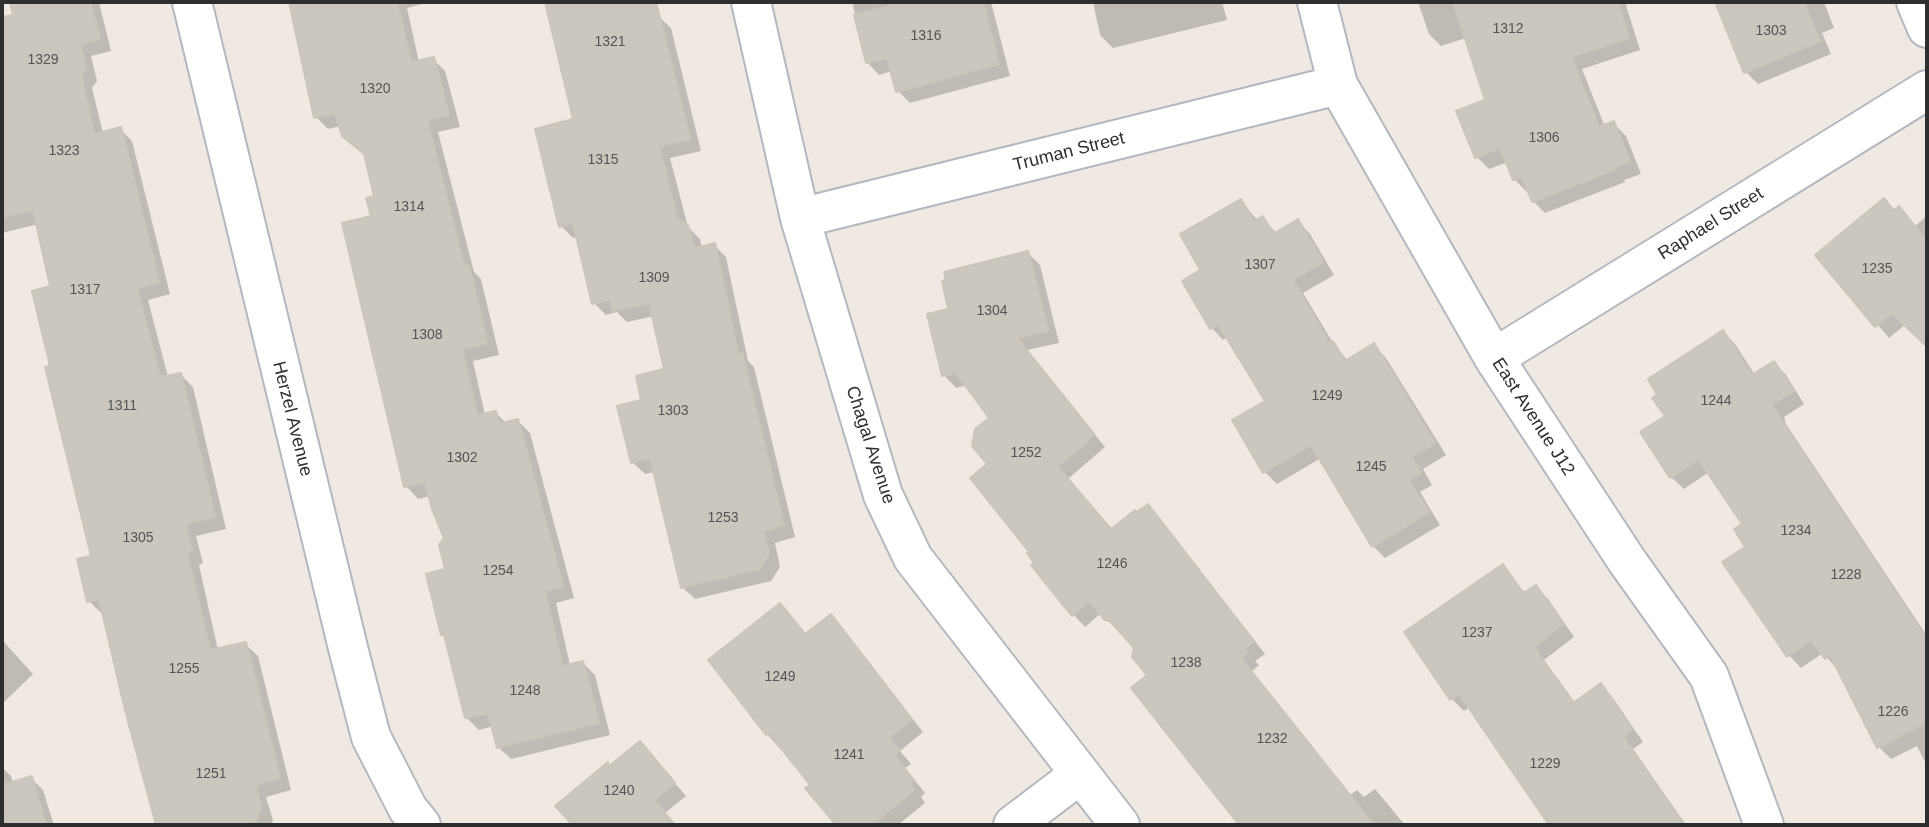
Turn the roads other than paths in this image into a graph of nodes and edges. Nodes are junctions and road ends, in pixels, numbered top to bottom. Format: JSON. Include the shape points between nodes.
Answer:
{"nodes":[{"id":1,"x":192,"y":2,"type":"edge"},
{"id":2,"x":751,"y":2,"type":"edge"},
{"id":3,"x":1317,"y":2,"type":"edge"},
{"id":4,"x":1916,"y":2,"type":"edge"},
{"id":5,"x":1927,"y":28,"type":"edge"},
{"id":6,"x":1338,"y":85,"type":"junction"},
{"id":7,"x":1927,"y":90,"type":"edge"},
{"id":8,"x":800,"y":218,"type":"junction"},
{"id":9,"x":1494,"y":358,"type":"junction"},
{"id":10,"x":1079,"y":775,"type":"junction"},
{"id":11,"x":421,"y":825,"type":"edge"},
{"id":12,"x":1013,"y":825,"type":"edge"},
{"id":13,"x":1120,"y":825,"type":"edge"},
{"id":14,"x":1764,"y":825,"type":"edge"}],
"edges":[{"from":1,"to":11,"type":"street","name":"Herzel Avenue","via":[[371,737]]},
{"from":2,"to":8,"type":"street","name":"Chagal Avenue"},
{"from":3,"to":6,"type":"street","name":"East Avenue J12"},
{"from":4,"to":5,"type":"street"},
{"from":6,"to":8,"type":"street","name":"Truman Street"},
{"from":6,"to":9,"type":"street","name":"East Avenue J12"},
{"from":7,"to":9,"type":"street","name":"Raphael Street"},
{"from":8,"to":10,"type":"street","name":"Chagal Avenue","via":[[883,495],[913,558]]},
{"from":9,"to":14,"type":"street","name":"East Avenue J12","via":[[1627,561],[1709,676]]},
{"from":10,"to":12,"type":"street"},
{"from":10,"to":13,"type":"street","name":"Chagal Avenue"}]}
